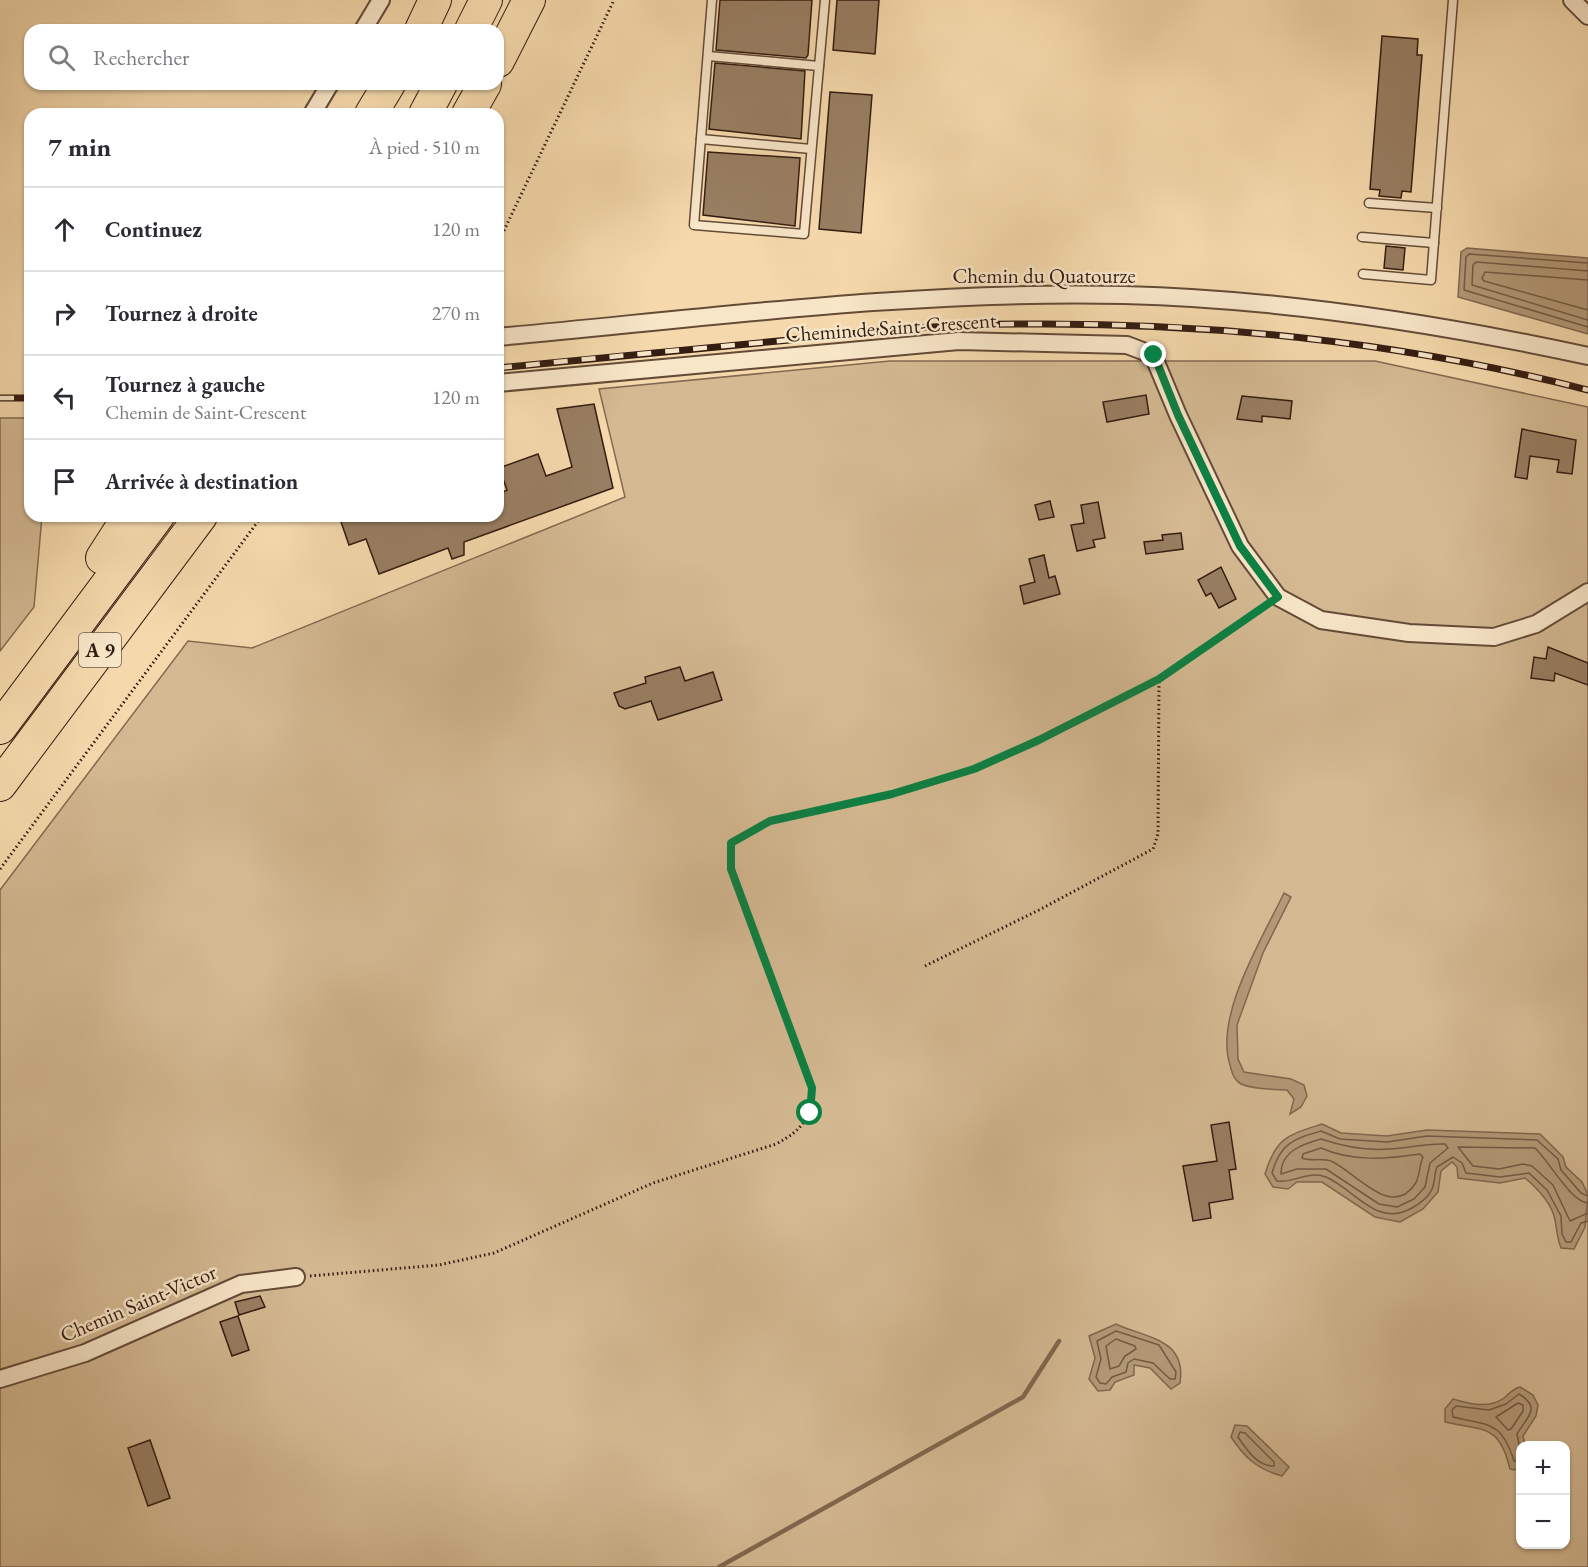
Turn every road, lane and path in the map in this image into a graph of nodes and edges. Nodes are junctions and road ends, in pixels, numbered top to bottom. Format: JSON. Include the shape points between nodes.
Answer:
{"nodes":[{"id":1,"x":381,"y":0,"type":"edge"},
{"id":2,"x":435,"y":0,"type":"edge"},
{"id":3,"x":486,"y":0,"type":"edge"},
{"id":4,"x":529,"y":0,"type":"edge"},
{"id":5,"x":614,"y":0,"type":"edge"},
{"id":6,"x":712,"y":0,"type":"edge"},
{"id":7,"x":825,"y":0,"type":"edge"},
{"id":8,"x":1453,"y":0,"type":"edge"},
{"id":9,"x":1572,"y":0,"type":"edge"},
{"id":10,"x":1588,"y":16,"type":"edge"},
{"id":11,"x":367,"y":24,"type":"edge"},
{"id":12,"x":424,"y":24,"type":"edge"},
{"id":13,"x":474,"y":24,"type":"edge"},
{"id":14,"x":504,"y":49,"type":"edge"},
{"id":15,"x":708,"y":56,"type":"junction"},
{"id":16,"x":819,"y":66,"type":"junction"},
{"id":17,"x":326,"y":90,"type":"edge"},
{"id":18,"x":385,"y":90,"type":"edge"},
{"id":19,"x":438,"y":90,"type":"edge"},
{"id":20,"x":482,"y":90,"type":"edge"},
{"id":21,"x":316,"y":108,"type":"edge"},
{"id":22,"x":375,"y":108,"type":"edge"},
{"id":23,"x":428,"y":108,"type":"edge"},
{"id":24,"x":471,"y":108,"type":"edge"},
{"id":25,"x":701,"y":139,"type":"junction"},
{"id":26,"x":811,"y":149,"type":"junction"},
{"id":27,"x":1369,"y":203,"type":"dead end"},
{"id":28,"x":1437,"y":208,"type":"junction"},
{"id":29,"x":504,"y":230,"type":"edge"},
{"id":30,"x":1362,"y":237,"type":"dead end"},
{"id":31,"x":1434,"y":243,"type":"junction"},
{"id":32,"x":1363,"y":274,"type":"dead end"},
{"id":33,"x":504,"y":336,"type":"edge"},
{"id":34,"x":1588,"y":356,"type":"edge"},
{"id":35,"x":504,"y":382,"type":"edge"},
{"id":36,"x":125,"y":522,"type":"edge"},
{"id":37,"x":153,"y":522,"type":"edge"},
{"id":38,"x":197,"y":522,"type":"edge"},
{"id":39,"x":258,"y":522,"type":"edge"},
{"id":40,"x":1588,"y":592,"type":"edge"},
{"id":41,"x":1278,"y":597,"type":"junction"},
{"id":42,"x":50,"y":659,"type":"junction"},
{"id":43,"x":1159,"y":679,"type":"junction"},
{"id":44,"x":0,"y":728,"type":"edge"},
{"id":45,"x":0,"y":785,"type":"edge"},
{"id":46,"x":0,"y":869,"type":"edge"},
{"id":47,"x":925,"y":966,"type":"dead end"},
{"id":48,"x":296,"y":1277,"type":"joint"},
{"id":49,"x":0,"y":1378,"type":"edge"}],
"edges":[{"from":1,"to":11,"type":"street"},
{"from":2,"to":12,"type":"highway"},
{"from":3,"to":13,"type":"highway"},
{"from":4,"to":14,"type":"highway"},
{"from":5,"to":29,"type":"path"},
{"from":6,"to":15,"type":"lane"},
{"from":7,"to":16,"type":"lane"},
{"from":8,"to":28,"type":"lane"},
{"from":9,"to":10,"type":"street"},
{"from":15,"to":16,"type":"lane"},
{"from":15,"to":25,"type":"lane"},
{"from":16,"to":26,"type":"lane"},
{"from":17,"to":21,"type":"street"},
{"from":18,"to":22,"type":"highway"},
{"from":19,"to":23,"type":"highway"},
{"from":20,"to":24,"type":"highway"},
{"from":25,"to":26,"type":"lane"},
{"from":25,"to":26,"type":"lane","via":[[694,225],[804,234]]},
{"from":27,"to":28,"type":"lane"},
{"from":28,"to":31,"type":"lane"},
{"from":30,"to":31,"type":"lane"},
{"from":31,"to":32,"type":"lane","via":[[1431,280]]},
{"from":33,"to":34,"type":"street","name":"Chemin du Quatourze","via":[[924,298],[1125,295],[1324,309],[1491,335]]},
{"from":35,"to":41,"type":"street","name":"Chemin de Saint-Crescent","via":[[959,341],[1126,345],[1154,355],[1240,546]]},
{"from":36,"to":42,"type":"highway","via":[[71,604]]},
{"from":37,"to":42,"type":"highway","number":"A 9"},
{"from":38,"to":45,"type":"highway","number":"A 9"},
{"from":39,"to":46,"type":"path"},
{"from":40,"to":41,"type":"street","name":"Chemin de Saint-Crescent","via":[[1536,624],[1494,637],[1409,633],[1321,620]]},
{"from":41,"to":43,"type":"path"},
{"from":42,"to":44,"type":"highway","number":"A 9"},
{"from":43,"to":47,"type":"path","via":[[1158,834],[1153,849]]},
{"from":43,"to":48,"type":"path","via":[[974,769],[892,794],[770,821],[731,843],[731,869],[812,1088],[810,1113],[793,1135],[653,1183],[494,1253],[439,1265]]},
{"from":48,"to":49,"type":"street","name":"Chemin Saint-Victor","via":[[241,1284],[85,1353]]}]}
